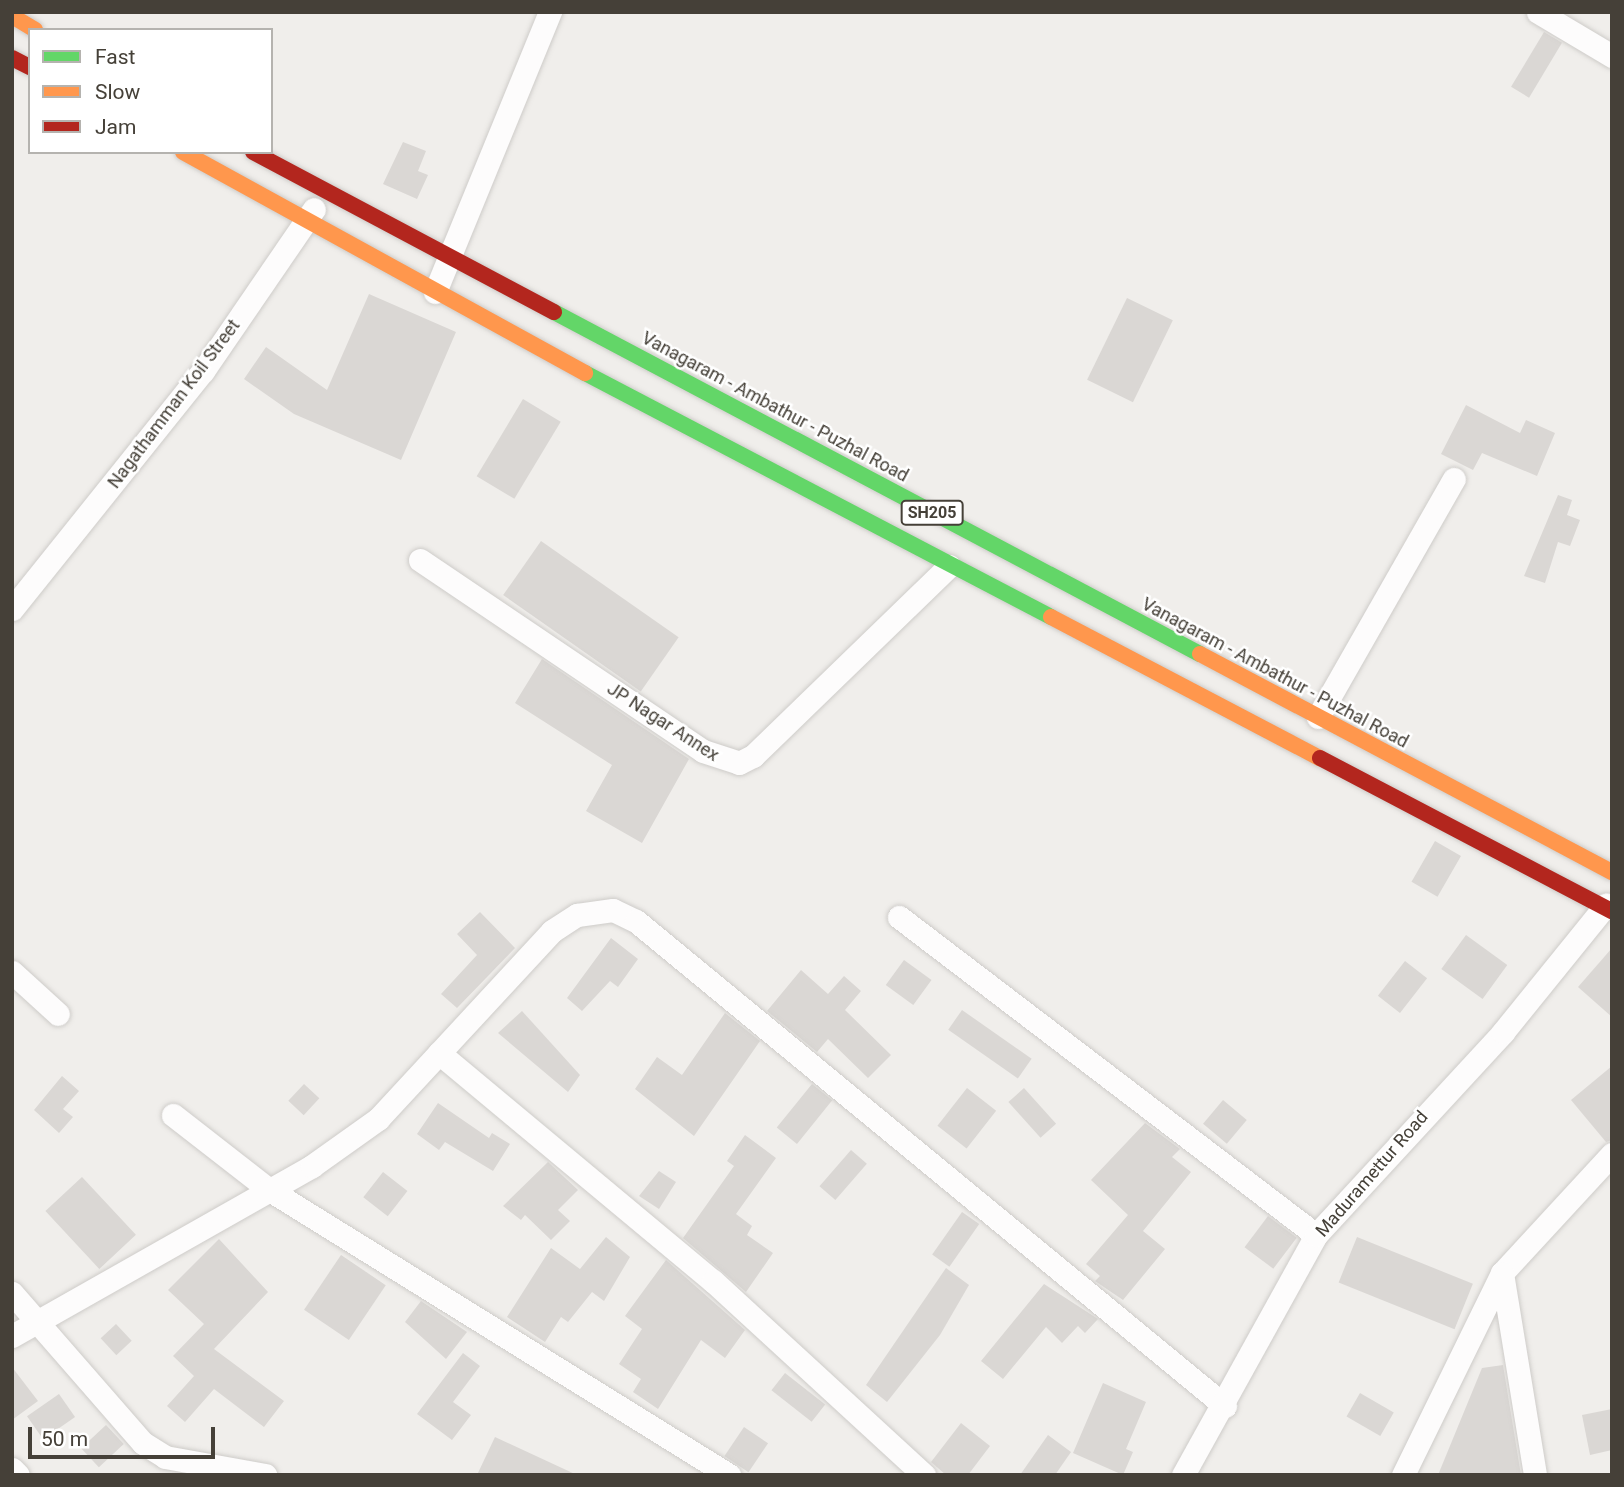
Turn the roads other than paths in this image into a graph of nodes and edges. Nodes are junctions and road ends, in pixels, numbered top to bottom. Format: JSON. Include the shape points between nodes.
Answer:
{"nodes":[{"id":1,"x":550,"y":12,"type":"edge"},
{"id":2,"x":1538,"y":12,"type":"edge"},
{"id":3,"x":12,"y":16,"type":"edge"},
{"id":4,"x":1566,"y":20,"type":"edge"},
{"id":5,"x":32,"y":28,"type":"edge"},
{"id":6,"x":1612,"y":56,"type":"edge"},
{"id":7,"x":12,"y":58,"type":"edge"},
{"id":8,"x":28,"y":66,"type":"edge"},
{"id":9,"x":187,"y":154,"type":"edge"},
{"id":10,"x":257,"y":154,"type":"edge"},
{"id":11,"x":324,"y":191,"type":"junction"},
{"id":12,"x":307,"y":221,"type":"junction"},
{"id":13,"x":450,"y":255,"type":"junction"},
{"id":14,"x":435,"y":292,"type":"junction"},
{"id":15,"x":1454,"y":479,"type":"dead end"},
{"id":16,"x":420,"y":560,"type":"dead end"},
{"id":17,"x":949,"y":566,"type":"junction"},
{"id":18,"x":12,"y":609,"type":"edge"},
{"id":19,"x":1318,"y":717,"type":"junction"},
{"id":20,"x":1612,"y":872,"type":"edge"},
{"id":21,"x":1609,"y":908,"type":"edge"},
{"id":22,"x":899,"y":917,"type":"dead end"},
{"id":23,"x":12,"y":972,"type":"edge"},
{"id":24,"x":58,"y":1014,"type":"dead end"},
{"id":25,"x":439,"y":1053,"type":"junction"},
{"id":26,"x":173,"y":1115,"type":"dead end"},
{"id":27,"x":1612,"y":1154,"type":"edge"},
{"id":28,"x":268,"y":1189,"type":"junction"},
{"id":29,"x":1316,"y":1235,"type":"junction"},
{"id":30,"x":1502,"y":1273,"type":"junction"},
{"id":31,"x":12,"y":1293,"type":"edge"},
{"id":32,"x":37,"y":1323,"type":"junction"},
{"id":33,"x":12,"y":1336,"type":"edge"},
{"id":34,"x":1226,"y":1406,"type":"junction"},
{"id":35,"x":12,"y":1469,"type":"edge"},
{"id":36,"x":18,"y":1475,"type":"edge"},
{"id":37,"x":265,"y":1475,"type":"edge"},
{"id":38,"x":729,"y":1475,"type":"edge"},
{"id":39,"x":924,"y":1475,"type":"edge"},
{"id":40,"x":1183,"y":1475,"type":"edge"},
{"id":41,"x":1403,"y":1475,"type":"edge"},
{"id":42,"x":1535,"y":1475,"type":"edge"}],
"edges":[{"from":1,"to":13,"type":"street"},
{"from":2,"to":4,"type":"street"},
{"from":3,"to":5,"type":"main road"},
{"from":4,"to":6,"type":"street"},
{"from":7,"to":8,"type":"main road"},
{"from":9,"to":12,"type":"main road"},
{"from":10,"to":11,"type":"main road","name":"Vanagaram - Ambathur - Puzhal Road","number":"SH205"},
{"from":11,"to":12,"type":"street","name":"Nagathamman Koil Street"},
{"from":11,"to":13,"type":"main road","name":"Vanagaram - Ambathur - Puzhal Road","number":"SH205"},
{"from":12,"to":14,"type":"main road"},
{"from":12,"to":18,"type":"street","name":"Nagathamman Koil Street","via":[[202,372]]},
{"from":13,"to":14,"type":"street"},
{"from":13,"to":19,"type":"main road","name":"Vanagaram - Ambathur - Puzhal Road","number":"SH205"},
{"from":14,"to":17,"type":"main road"},
{"from":15,"to":19,"type":"street"},
{"from":16,"to":17,"type":"street","name":"JP Nagar Annex","via":[[703,751],[739,763],[753,756]]},
{"from":17,"to":21,"type":"main road"},
{"from":19,"to":20,"type":"main road","name":"Vanagaram - Ambathur - Puzhal Road","number":"SH205"},
{"from":21,"to":29,"type":"street","name":"Maduramettur Road","via":[[1503,1032]]},
{"from":22,"to":29,"type":"street"},
{"from":23,"to":24,"type":"street"},
{"from":25,"to":28,"type":"street","via":[[378,1119]]},
{"from":25,"to":34,"type":"street","via":[[552,932],[594,910],[625,915]]},
{"from":25,"to":39,"type":"street","via":[[713,1281]]},
{"from":26,"to":28,"type":"street"},
{"from":27,"to":30,"type":"street"},
{"from":28,"to":32,"type":"street"},
{"from":28,"to":38,"type":"street"},
{"from":29,"to":34,"type":"street","name":"Maduramettur Road"},
{"from":30,"to":41,"type":"street"},
{"from":30,"to":42,"type":"street"},
{"from":31,"to":32,"type":"street"},
{"from":32,"to":33,"type":"street"},
{"from":32,"to":37,"type":"street","via":[[143,1443],[165,1457]]},
{"from":34,"to":40,"type":"street","name":"Maduramettur Road"},
{"from":35,"to":36,"type":"street"}]}
